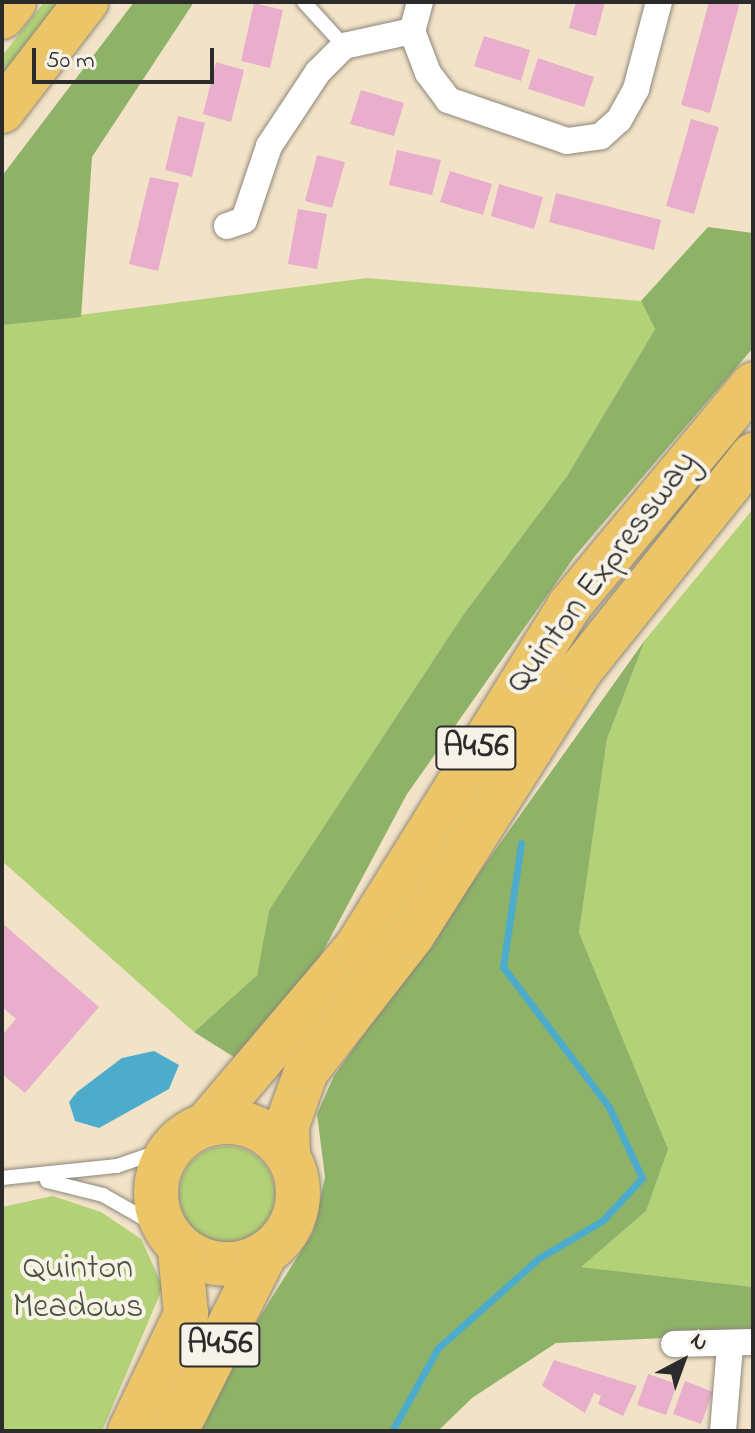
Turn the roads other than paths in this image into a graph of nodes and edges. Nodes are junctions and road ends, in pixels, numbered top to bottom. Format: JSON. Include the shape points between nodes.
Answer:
{"nodes":[{"id":1,"x":14,"y":2,"type":"edge"},
{"id":2,"x":86,"y":2,"type":"edge"},
{"id":3,"x":304,"y":2,"type":"edge"},
{"id":4,"x":420,"y":2,"type":"edge"},
{"id":5,"x":659,"y":2,"type":"edge"},
{"id":6,"x":2,"y":17,"type":"edge"},
{"id":7,"x":412,"y":31,"type":"junction"},
{"id":8,"x":344,"y":46,"type":"junction"},
{"id":9,"x":2,"y":111,"type":"edge"},
{"id":10,"x":227,"y":226,"type":"dead end"},
{"id":11,"x":753,"y":384,"type":"edge"},
{"id":12,"x":753,"y":455,"type":"edge"},
{"id":13,"x":211,"y":1119,"type":"junction"},
{"id":14,"x":172,"y":1147,"type":"junction"},
{"id":15,"x":288,"y":1153,"type":"junction"},
{"id":16,"x":2,"y":1178,"type":"edge"},
{"id":17,"x":39,"y":1179,"type":"junction"},
{"id":18,"x":174,"y":1241,"type":"junction"},
{"id":19,"x":263,"y":1258,"type":"junction"},
{"id":20,"x":674,"y":1344,"type":"dead end"},
{"id":21,"x":742,"y":1344,"type":"edge"},
{"id":22,"x":130,"y":1431,"type":"edge"},
{"id":23,"x":176,"y":1431,"type":"edge"},
{"id":24,"x":723,"y":1431,"type":"edge"}],
"edges":[{"from":1,"to":6,"type":"highway"},
{"from":2,"to":9,"type":"highway"},
{"from":3,"to":8,"type":"lane"},
{"from":4,"to":7,"type":"street"},
{"from":5,"to":7,"type":"street","via":[[636,89],[619,120],[601,136],[567,141],[448,100],[428,73]]},
{"from":7,"to":8,"type":"street"},
{"from":8,"to":10,"type":"street","via":[[318,72],[269,146],[244,220]]},
{"from":11,"to":13,"type":"highway","name":"Quinton Expressway","number":"A456","via":[[569,606],[357,947]]},
{"from":12,"to":15,"type":"highway","name":"Quinton Expressway","number":"A456","via":[[580,671],[412,936],[306,1072],[287,1125]]},
{"from":13,"to":14,"type":"highway"},
{"from":13,"to":15,"type":"highway","via":[[266,1133]]},
{"from":14,"to":17,"type":"lane","via":[[117,1166]]},
{"from":14,"to":18,"type":"highway","via":[[158,1176]]},
{"from":15,"to":19,"type":"highway","via":[[297,1182],[296,1213]]},
{"from":16,"to":17,"type":"lane"},
{"from":17,"to":18,"type":"lane","via":[[103,1195]]},
{"from":18,"to":19,"type":"highway","via":[[211,1263]]},
{"from":18,"to":22,"type":"highway","number":"A456","via":[[186,1314]]},
{"from":19,"to":23,"type":"highway","number":"A456"},
{"from":20,"to":21,"type":"street"},
{"from":21,"to":24,"type":"street"}]}
